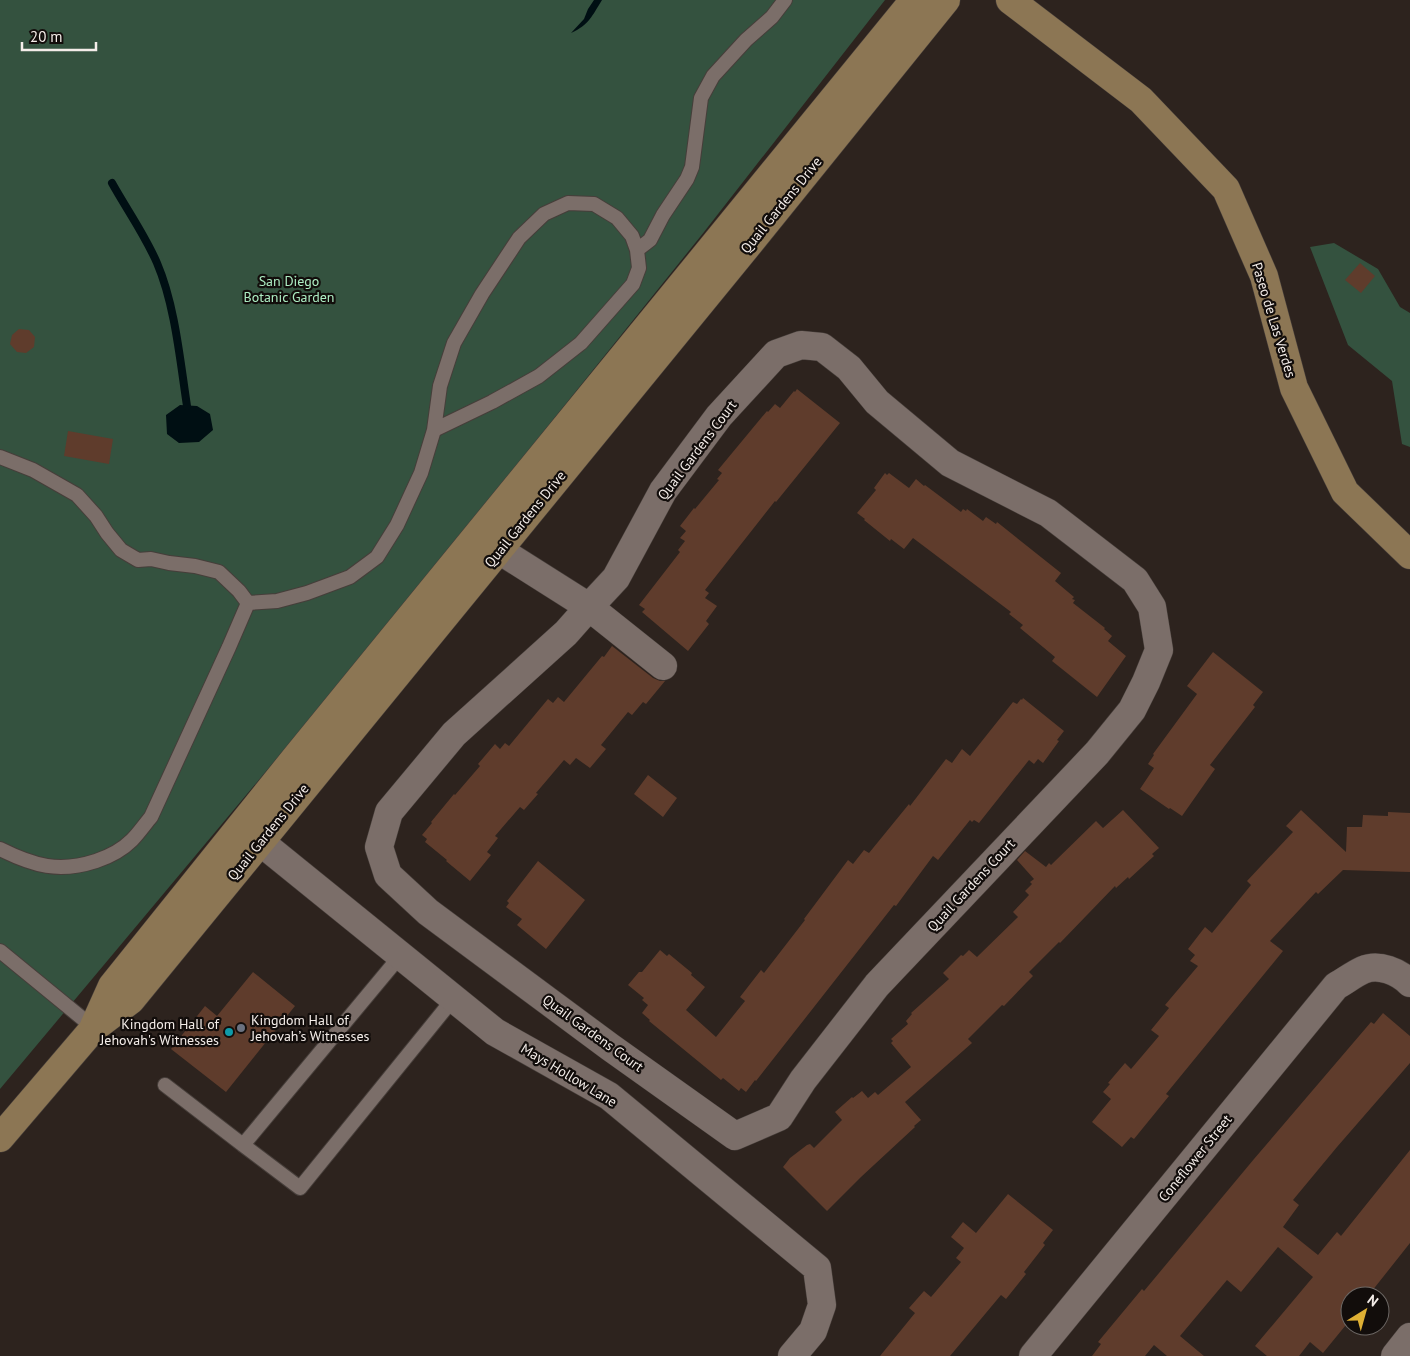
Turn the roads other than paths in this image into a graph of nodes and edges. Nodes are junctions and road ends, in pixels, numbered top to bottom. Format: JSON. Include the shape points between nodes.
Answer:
{"nodes":[{"id":1,"x":785,"y":0,"type":"edge"},
{"id":2,"x":914,"y":0,"type":"edge"},
{"id":3,"x":946,"y":0,"type":"edge"},
{"id":4,"x":1010,"y":0,"type":"edge"},
{"id":5,"x":637,"y":250,"type":"junction"},
{"id":6,"x":434,"y":430,"type":"junction"},
{"id":7,"x":0,"y":457,"type":"edge"},
{"id":8,"x":489,"y":542,"type":"junction"},
{"id":9,"x":1410,"y":555,"type":"edge"},
{"id":10,"x":248,"y":603,"type":"junction"},
{"id":11,"x":589,"y":607,"type":"junction"},
{"id":12,"x":663,"y":666,"type":"dead end"},
{"id":13,"x":250,"y":834,"type":"junction"},
{"id":14,"x":0,"y":849,"type":"edge"},
{"id":15,"x":0,"y":951,"type":"edge"},
{"id":16,"x":401,"y":955,"type":"junction"},
{"id":17,"x":1410,"y":982,"type":"edge"},
{"id":18,"x":454,"y":998,"type":"junction"},
{"id":19,"x":94,"y":1028,"type":"junction"},
{"id":20,"x":165,"y":1085,"type":"dead end"},
{"id":21,"x":0,"y":1138,"type":"edge"},
{"id":22,"x":243,"y":1145,"type":"junction"},
{"id":23,"x":1410,"y":1337,"type":"edge"},
{"id":24,"x":792,"y":1356,"type":"edge"},
{"id":25,"x":1032,"y":1356,"type":"edge"},
{"id":26,"x":1395,"y":1356,"type":"edge"}],
"edges":[{"from":1,"to":5,"type":"lane","via":[[713,76],[702,98],[692,167],[687,179],[650,240]]},
{"from":2,"to":8,"type":"main road","name":"Quail Gardens Drive"},
{"from":3,"to":8,"type":"main road","name":"Quail Gardens Drive","via":[[753,239]]},
{"from":4,"to":9,"type":"main road","name":"Paseo de Las Verdes","via":[[1141,100],[1226,189],[1264,276],[1294,388],[1345,492]]},
{"from":5,"to":6,"type":"lane","via":[[639,268],[634,284],[581,343],[538,376]]},
{"from":5,"to":6,"type":"lane","via":[[632,236],[617,218],[594,204],[568,203],[544,214],[519,238],[454,342],[440,386]]},
{"from":6,"to":10,"type":"lane","via":[[421,474],[397,525],[377,557],[350,577],[307,593],[277,601]]},
{"from":7,"to":10,"type":"lane","via":[[33,470],[77,495],[121,550],[138,560],[151,559],[219,572]]},
{"from":8,"to":11,"type":"street"},
{"from":8,"to":13,"type":"main road","name":"Quail Gardens Drive"},
{"from":10,"to":14,"type":"lane","via":[[151,816],[132,841],[109,856],[79,866],[51,867]]},
{"from":11,"to":11,"type":"street","name":"Quail Gardens Court","via":[[566,634],[454,734],[389,812],[379,847],[388,875],[428,912],[735,1136],[779,1117],[803,1080],[877,985],[1097,753],[1132,710],[1159,650],[1152,607],[1135,580],[1048,513],[950,462],[877,402],[849,368],[822,346],[801,345],[776,354],[719,416],[663,491],[616,578]]},
{"from":11,"to":12,"type":"street"},
{"from":13,"to":16,"type":"street","name":"Mays Hollow Lane"},
{"from":13,"to":19,"type":"main road","name":"Quail Gardens Drive","via":[[131,1000]]},
{"from":15,"to":19,"type":"lane"},
{"from":16,"to":18,"type":"street","name":"Mays Hollow Lane"},
{"from":16,"to":22,"type":"lane"},
{"from":17,"to":25,"type":"street","name":"Coneflower Street","via":[[1382,968],[1365,969],[1336,986]]},
{"from":18,"to":22,"type":"lane","via":[[300,1188]]},
{"from":18,"to":24,"type":"street","name":"Mays Hollow Lane","via":[[496,1032],[609,1096],[817,1268],[822,1305],[812,1331]]},
{"from":19,"to":21,"type":"main road","name":"Quail Gardens Drive"},
{"from":20,"to":22,"type":"lane"},
{"from":23,"to":26,"type":"street"}]}
